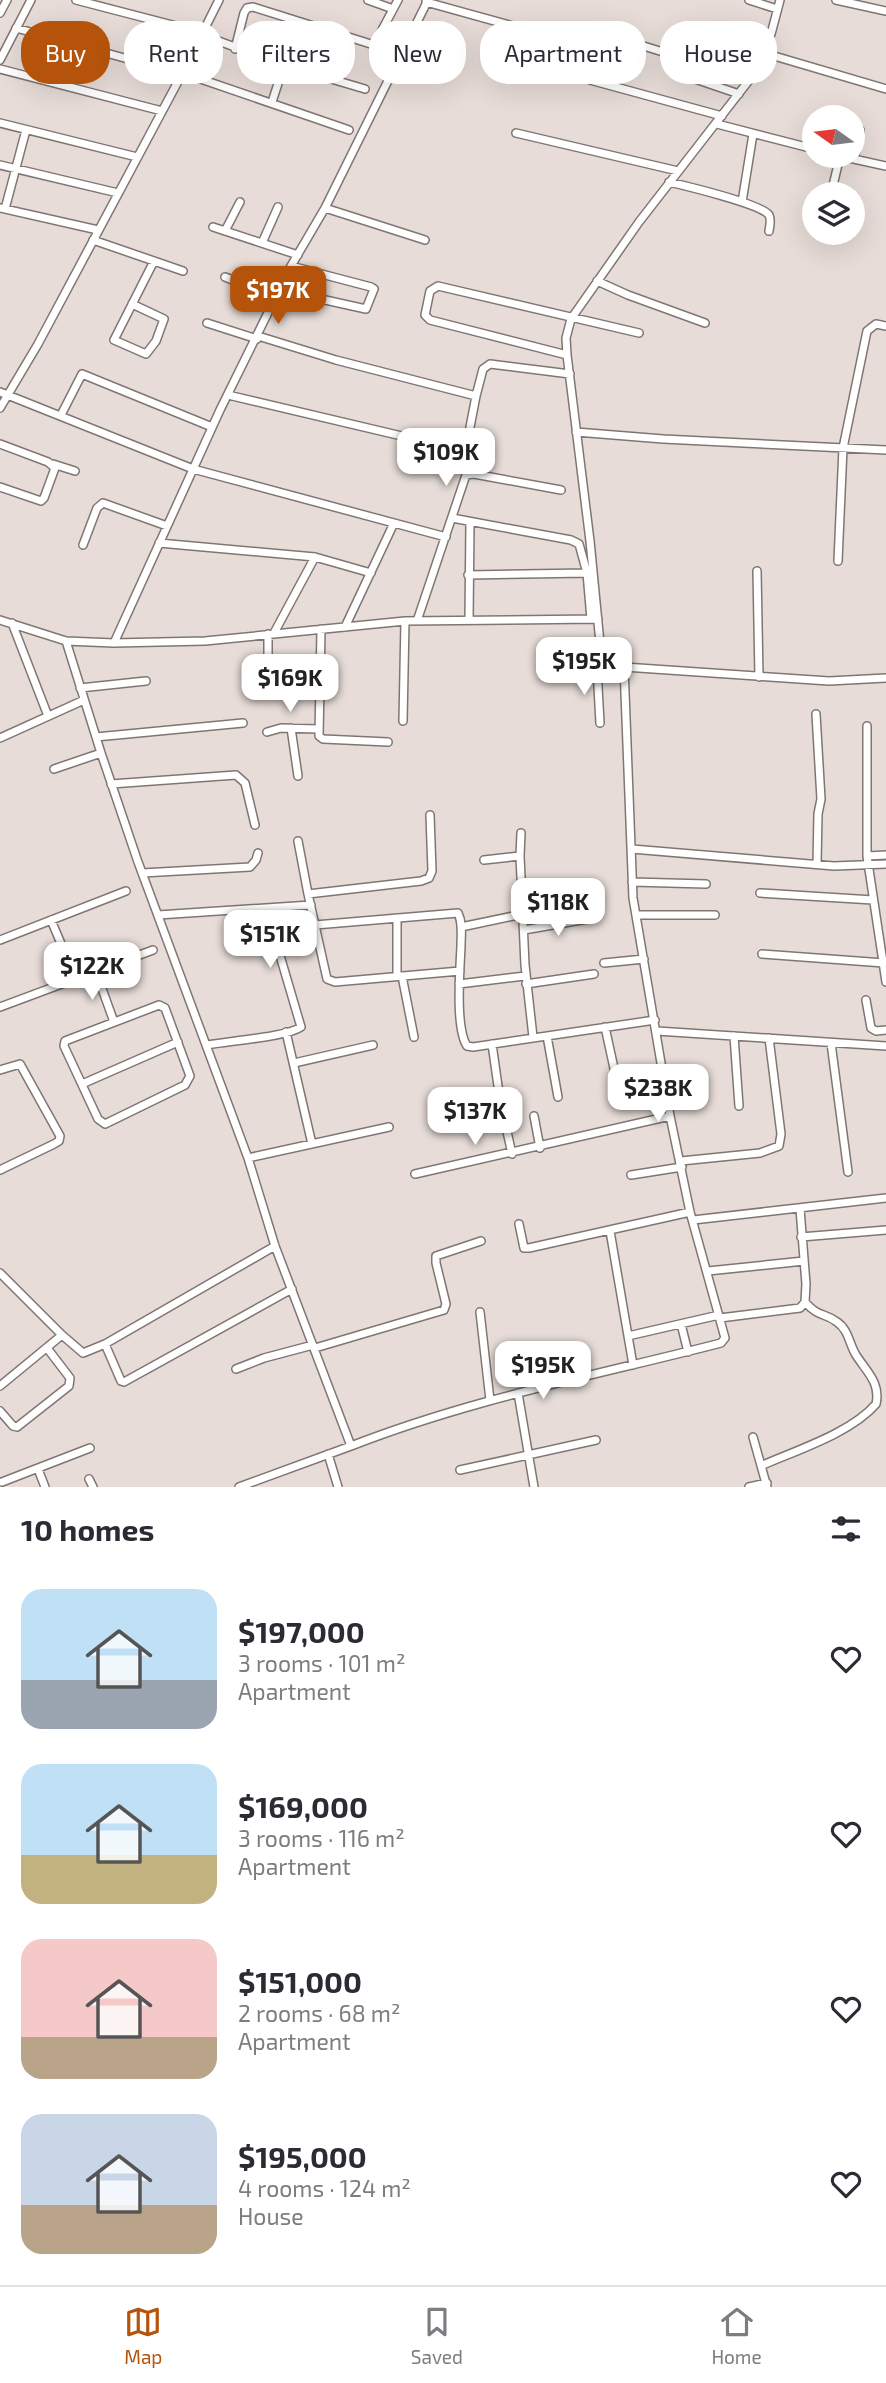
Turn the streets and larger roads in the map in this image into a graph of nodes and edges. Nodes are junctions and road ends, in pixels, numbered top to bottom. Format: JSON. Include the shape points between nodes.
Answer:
{"nodes":[{"id":1,"x":7,"y":0,"type":"edge"},
{"id":2,"x":31,"y":0,"type":"edge"},
{"id":3,"x":76,"y":0,"type":"edge"},
{"id":4,"x":219,"y":0,"type":"edge"},
{"id":5,"x":369,"y":0,"type":"edge"},
{"id":6,"x":398,"y":0,"type":"edge"},
{"id":7,"x":749,"y":0,"type":"edge"},
{"id":8,"x":780,"y":0,"type":"edge"},
{"id":9,"x":836,"y":0,"type":"edge"},
{"id":10,"x":427,"y":1,"type":"edge"},
{"id":11,"x":393,"y":9,"type":"junction"},
{"id":12,"x":777,"y":9,"type":"junction"},
{"id":13,"x":886,"y":11,"type":"edge"},
{"id":14,"x":0,"y":13,"type":"edge"},
{"id":15,"x":154,"y":21,"type":"edge"},
{"id":16,"x":209,"y":21,"type":"edge"},
{"id":17,"x":496,"y":21,"type":"edge"},
{"id":18,"x":773,"y":21,"type":"edge"},
{"id":19,"x":16,"y":28,"type":"junction"},
{"id":20,"x":223,"y":43,"type":"edge"},
{"id":21,"x":235,"y":49,"type":"joint"},
{"id":22,"x":777,"y":56,"type":"edge"},
{"id":23,"x":124,"y":57,"type":"edge"},
{"id":24,"x":0,"y":60,"type":"edge"},
{"id":25,"x":0,"y":69,"type":"edge"},
{"id":26,"x":177,"y":84,"type":"edge"},
{"id":27,"x":217,"y":84,"type":"edge"},
{"id":28,"x":278,"y":84,"type":"edge"},
{"id":29,"x":348,"y":84,"type":"edge"},
{"id":30,"x":603,"y":84,"type":"edge"},
{"id":31,"x":710,"y":84,"type":"edge"},
{"id":32,"x":746,"y":84,"type":"edge"},
{"id":33,"x":365,"y":89,"type":"dead end"},
{"id":34,"x":886,"y":89,"type":"edge"},
{"id":35,"x":739,"y":94,"type":"junction"},
{"id":36,"x":272,"y":102,"type":"junction"},
{"id":37,"x":162,"y":111,"type":"junction"},
{"id":38,"x":719,"y":120,"type":"junction"},
{"id":39,"x":0,"y":122,"type":"edge"},
{"id":40,"x":26,"y":130,"type":"junction"},
{"id":41,"x":349,"y":130,"type":"dead end"},
{"id":42,"x":516,"y":133,"type":"dead end"},
{"id":43,"x":753,"y":134,"type":"junction"},
{"id":44,"x":802,"y":146,"type":"edge"},
{"id":45,"x":137,"y":158,"type":"junction"},
{"id":46,"x":865,"y":161,"type":"edge"},
{"id":47,"x":0,"y":165,"type":"edge"},
{"id":48,"x":886,"y":166,"type":"edge"},
{"id":49,"x":16,"y":169,"type":"junction"},
{"id":50,"x":678,"y":170,"type":"junction"},
{"id":51,"x":670,"y":182,"type":"junction"},
{"id":52,"x":118,"y":193,"type":"junction"},
{"id":53,"x":240,"y":202,"type":"dead end"},
{"id":54,"x":742,"y":202,"type":"junction"},
{"id":55,"x":278,"y":207,"type":"dead end"},
{"id":56,"x":325,"y":208,"type":"junction"},
{"id":57,"x":3,"y":209,"type":"edge"},
{"id":58,"x":213,"y":227,"type":"dead end"},
{"id":59,"x":99,"y":230,"type":"junction"},
{"id":60,"x":225,"y":230,"type":"junction"},
{"id":61,"x":769,"y":231,"type":"dead end"},
{"id":62,"x":93,"y":240,"type":"junction"},
{"id":63,"x":425,"y":240,"type":"dead end"},
{"id":64,"x":262,"y":243,"type":"junction"},
{"id":65,"x":298,"y":255,"type":"junction"},
{"id":66,"x":154,"y":261,"type":"junction"},
{"id":67,"x":291,"y":266,"type":"junction"},
{"id":68,"x":183,"y":271,"type":"dead end"},
{"id":69,"x":225,"y":277,"type":"dead end"},
{"id":70,"x":597,"y":281,"type":"junction"},
{"id":71,"x":278,"y":293,"type":"junction"},
{"id":72,"x":132,"y":304,"type":"junction"},
{"id":73,"x":571,"y":319,"type":"junction"},
{"id":74,"x":206,"y":323,"type":"dead end"},
{"id":75,"x":705,"y":323,"type":"dead end"},
{"id":76,"x":886,"y":326,"type":"edge"},
{"id":77,"x":639,"y":334,"type":"dead end"},
{"id":78,"x":258,"y":337,"type":"junction"},
{"id":79,"x":567,"y":355,"type":"junction"},
{"id":80,"x":570,"y":374,"type":"junction"},
{"id":81,"x":4,"y":393,"type":"edge"},
{"id":82,"x":228,"y":395,"type":"junction"},
{"id":83,"x":476,"y":396,"type":"junction"},
{"id":84,"x":0,"y":408,"type":"edge"},
{"id":85,"x":61,"y":415,"type":"junction"},
{"id":86,"x":212,"y":427,"type":"junction"},
{"id":87,"x":576,"y":432,"type":"junction"},
{"id":88,"x":0,"y":444,"type":"edge"},
{"id":89,"x":843,"y":447,"type":"junction"},
{"id":90,"x":886,"y":450,"type":"edge"},
{"id":91,"x":53,"y":464,"type":"junction"},
{"id":92,"x":193,"y":469,"type":"junction"},
{"id":93,"x":75,"y":471,"type":"dead end"},
{"id":94,"x":0,"y":487,"type":"edge"},
{"id":95,"x":561,"y":491,"type":"dead end"},
{"id":96,"x":452,"y":518,"type":"junction"},
{"id":97,"x":394,"y":523,"type":"junction"},
{"id":98,"x":470,"y":523,"type":"junction"},
{"id":99,"x":167,"y":526,"type":"junction"},
{"id":100,"x":446,"y":537,"type":"junction"},
{"id":101,"x":159,"y":544,"type":"junction"},
{"id":102,"x":83,"y":545,"type":"dead end"},
{"id":103,"x":315,"y":557,"type":"junction"},
{"id":104,"x":838,"y":561,"type":"dead end"},
{"id":105,"x":757,"y":571,"type":"dead end"},
{"id":106,"x":371,"y":573,"type":"junction"},
{"id":107,"x":587,"y":573,"type":"junction"},
{"id":108,"x":468,"y":575,"type":"junction"},
{"id":109,"x":594,"y":619,"type":"junction"},
{"id":110,"x":0,"y":620,"type":"edge"},
{"id":111,"x":469,"y":620,"type":"junction"},
{"id":112,"x":405,"y":621,"type":"junction"},
{"id":113,"x":417,"y":621,"type":"junction"},
{"id":114,"x":12,"y":623,"type":"junction"},
{"id":115,"x":345,"y":627,"type":"junction"},
{"id":116,"x":321,"y":629,"type":"junction"},
{"id":117,"x":271,"y":634,"type":"junction"},
{"id":118,"x":66,"y":641,"type":"junction"},
{"id":119,"x":114,"y":643,"type":"junction"},
{"id":120,"x":604,"y":657,"type":"junction"},
{"id":121,"x":624,"y":667,"type":"junction"},
{"id":122,"x":759,"y":677,"type":"junction"},
{"id":123,"x":886,"y":678,"type":"edge"},
{"id":124,"x":146,"y":681,"type":"dead end"},
{"id":125,"x":279,"y":681,"type":"dead end"},
{"id":126,"x":80,"y":688,"type":"junction"},
{"id":127,"x":84,"y":700,"type":"junction"},
{"id":128,"x":816,"y":714,"type":"dead end"},
{"id":129,"x":48,"y":716,"type":"junction"},
{"id":130,"x":403,"y":721,"type":"dead end"},
{"id":131,"x":243,"y":723,"type":"dead end"},
{"id":132,"x":600,"y":723,"type":"dead end"},
{"id":133,"x":867,"y":726,"type":"dead end"},
{"id":134,"x":291,"y":728,"type":"junction"},
{"id":135,"x":318,"y":729,"type":"junction"},
{"id":136,"x":267,"y":732,"type":"dead end"},
{"id":137,"x":1,"y":735,"type":"edge"},
{"id":138,"x":96,"y":737,"type":"junction"},
{"id":139,"x":388,"y":742,"type":"dead end"},
{"id":140,"x":101,"y":753,"type":"junction"},
{"id":141,"x":54,"y":769,"type":"dead end"},
{"id":142,"x":298,"y":776,"type":"dead end"},
{"id":143,"x":111,"y":784,"type":"junction"},
{"id":144,"x":430,"y":815,"type":"dead end"},
{"id":145,"x":255,"y":825,"type":"dead end"},
{"id":146,"x":521,"y":833,"type":"dead end"},
{"id":147,"x":298,"y":841,"type":"dead end"},
{"id":148,"x":632,"y":849,"type":"junction"},
{"id":149,"x":258,"y":853,"type":"dead end"},
{"id":150,"x":886,"y":855,"type":"edge"},
{"id":151,"x":520,"y":856,"type":"junction"},
{"id":152,"x":867,"y":856,"type":"junction"},
{"id":153,"x":484,"y":860,"type":"dead end"},
{"id":154,"x":817,"y":864,"type":"junction"},
{"id":155,"x":886,"y":864,"type":"edge"},
{"id":156,"x":868,"y":865,"type":"junction"},
{"id":157,"x":142,"y":873,"type":"junction"},
{"id":158,"x":632,"y":883,"type":"junction"},
{"id":159,"x":706,"y":884,"type":"dead end"},
{"id":160,"x":126,"y":891,"type":"dead end"},
{"id":161,"x":760,"y":893,"type":"dead end"},
{"id":162,"x":308,"y":894,"type":"junction"},
{"id":163,"x":873,"y":900,"type":"junction"},
{"id":164,"x":310,"y":905,"type":"junction"},
{"id":165,"x":266,"y":908,"type":"junction"},
{"id":166,"x":523,"y":914,"type":"junction"},
{"id":167,"x":158,"y":915,"type":"junction"},
{"id":168,"x":637,"y":915,"type":"junction"},
{"id":169,"x":715,"y":915,"type":"dead end"},
{"id":170,"x":397,"y":918,"type":"junction"},
{"id":171,"x":587,"y":919,"type":"dead end"},
{"id":172,"x":51,"y":920,"type":"junction"},
{"id":173,"x":316,"y":925,"type":"junction"},
{"id":174,"x":461,"y":927,"type":"junction"},
{"id":175,"x":524,"y":930,"type":"junction"},
{"id":176,"x":0,"y":940,"type":"edge"},
{"id":177,"x":153,"y":950,"type":"dead end"},
{"id":178,"x":762,"y":954,"type":"dead end"},
{"id":179,"x":644,"y":959,"type":"junction"},
{"id":180,"x":604,"y":963,"type":"dead end"},
{"id":181,"x":885,"y":967,"type":"edge"},
{"id":182,"x":460,"y":971,"type":"junction"},
{"id":183,"x":96,"y":972,"type":"junction"},
{"id":184,"x":594,"y":974,"type":"dead end"},
{"id":185,"x":400,"y":976,"type":"junction"},
{"id":186,"x":75,"y":979,"type":"junction"},
{"id":187,"x":526,"y":980,"type":"junction"},
{"id":188,"x":886,"y":982,"type":"edge"},
{"id":189,"x":459,"y":984,"type":"junction"},
{"id":190,"x":866,"y":1000,"type":"dead end"},
{"id":191,"x":0,"y":1007,"type":"edge"},
{"id":192,"x":655,"y":1020,"type":"junction"},
{"id":193,"x":114,"y":1022,"type":"junction"},
{"id":194,"x":605,"y":1027,"type":"junction"},
{"id":195,"x":886,"y":1030,"type":"edge"},
{"id":196,"x":657,"y":1031,"type":"junction"},
{"id":197,"x":286,"y":1032,"type":"junction"},
{"id":198,"x":734,"y":1035,"type":"junction"},
{"id":199,"x":547,"y":1036,"type":"junction"},
{"id":200,"x":414,"y":1037,"type":"dead end"},
{"id":201,"x":533,"y":1037,"type":"junction"},
{"id":202,"x":769,"y":1038,"type":"junction"},
{"id":203,"x":177,"y":1042,"type":"junction"},
{"id":204,"x":831,"y":1043,"type":"junction"},
{"id":205,"x":492,"y":1044,"type":"junction"},
{"id":206,"x":207,"y":1045,"type":"junction"},
{"id":207,"x":373,"y":1045,"type":"dead end"},
{"id":208,"x":886,"y":1046,"type":"edge"},
{"id":209,"x":294,"y":1063,"type":"junction"},
{"id":210,"x":0,"y":1070,"type":"edge"},
{"id":211,"x":617,"y":1083,"type":"dead end"},
{"id":212,"x":82,"y":1084,"type":"junction"},
{"id":213,"x":558,"y":1097,"type":"dead end"},
{"id":214,"x":739,"y":1106,"type":"dead end"},
{"id":215,"x":534,"y":1116,"type":"dead end"},
{"id":216,"x":670,"y":1116,"type":"junction"},
{"id":217,"x":388,"y":1127,"type":"dead end"},
{"id":218,"x":312,"y":1144,"type":"junction"},
{"id":219,"x":540,"y":1147,"type":"junction"},
{"id":220,"x":512,"y":1154,"type":"junction"},
{"id":221,"x":248,"y":1158,"type":"junction"},
{"id":222,"x":681,"y":1164,"type":"junction"},
{"id":223,"x":0,"y":1170,"type":"edge"},
{"id":224,"x":848,"y":1172,"type":"dead end"},
{"id":225,"x":415,"y":1174,"type":"dead end"},
{"id":226,"x":631,"y":1175,"type":"dead end"},
{"id":227,"x":886,"y":1198,"type":"edge"},
{"id":228,"x":800,"y":1209,"type":"junction"},
{"id":229,"x":692,"y":1216,"type":"junction"},
{"id":230,"x":519,"y":1224,"type":"dead end"},
{"id":231,"x":886,"y":1230,"type":"edge"},
{"id":232,"x":610,"y":1231,"type":"junction"},
{"id":233,"x":802,"y":1237,"type":"junction"},
{"id":234,"x":481,"y":1241,"type":"dead end"},
{"id":235,"x":275,"y":1246,"type":"junction"},
{"id":236,"x":804,"y":1261,"type":"junction"},
{"id":237,"x":708,"y":1271,"type":"junction"},
{"id":238,"x":0,"y":1273,"type":"edge"},
{"id":239,"x":292,"y":1289,"type":"junction"},
{"id":240,"x":805,"y":1302,"type":"junction"},
{"id":241,"x":480,"y":1312,"type":"dead end"},
{"id":242,"x":720,"y":1317,"type":"junction"},
{"id":243,"x":681,"y":1324,"type":"junction"},
{"id":244,"x":62,"y":1335,"type":"junction"},
{"id":245,"x":628,"y":1336,"type":"junction"},
{"id":246,"x":104,"y":1344,"type":"junction"},
{"id":247,"x":314,"y":1346,"type":"junction"},
{"id":248,"x":47,"y":1348,"type":"junction"},
{"id":249,"x":688,"y":1352,"type":"junction"},
{"id":250,"x":633,"y":1364,"type":"junction"},
{"id":251,"x":236,"y":1369,"type":"dead end"},
{"id":252,"x":0,"y":1386,"type":"edge"},
{"id":253,"x":518,"y":1393,"type":"junction"},
{"id":254,"x":491,"y":1400,"type":"junction"},
{"id":255,"x":0,"y":1411,"type":"edge"},
{"id":256,"x":753,"y":1437,"type":"dead end"},
{"id":257,"x":596,"y":1440,"type":"dead end"},
{"id":258,"x":351,"y":1446,"type":"junction"},
{"id":259,"x":90,"y":1448,"type":"dead end"},
{"id":260,"x":530,"y":1453,"type":"junction"},
{"id":261,"x":328,"y":1454,"type":"junction"},
{"id":262,"x":763,"y":1465,"type":"junction"},
{"id":263,"x":38,"y":1469,"type":"junction"},
{"id":264,"x":460,"y":1470,"type":"dead end"},
{"id":265,"x":271,"y":1476,"type":"junction"},
{"id":266,"x":2,"y":1482,"type":"dead end"},
{"id":267,"x":767,"y":1485,"type":"edge"},
{"id":268,"x":45,"y":1487,"type":"edge"},
{"id":269,"x":239,"y":1487,"type":"edge"},
{"id":270,"x":274,"y":1487,"type":"edge"},
{"id":271,"x":338,"y":1487,"type":"edge"},
{"id":272,"x":534,"y":1487,"type":"edge"},
{"id":273,"x":749,"y":1487,"type":"edge"}],
"edges":[{"from":1,"to":14,"type":"street"},
{"from":2,"to":19,"type":"street"},
{"from":3,"to":15,"type":"street"},
{"from":4,"to":16,"type":"street"},
{"from":5,"to":11,"type":"street"},
{"from":6,"to":11,"type":"street"},
{"from":7,"to":12,"type":"street"},
{"from":8,"to":12,"type":"street"},
{"from":9,"to":13,"type":"street"},
{"from":10,"to":17,"type":"street"},
{"from":10,"to":56,"type":"street"},
{"from":11,"to":21,"type":"street","via":[[374,46],[247,8]]},
{"from":12,"to":18,"type":"street"},
{"from":19,"to":23,"type":"street"},
{"from":19,"to":24,"type":"street"},
{"from":20,"to":21,"type":"street"},
{"from":22,"to":34,"type":"street"},
{"from":25,"to":37,"type":"street"},
{"from":26,"to":37,"type":"street"},
{"from":27,"to":36,"type":"street"},
{"from":28,"to":36,"type":"street"},
{"from":29,"to":33,"type":"street"},
{"from":30,"to":38,"type":"street"},
{"from":31,"to":35,"type":"street"},
{"from":32,"to":35,"type":"street"},
{"from":35,"to":38,"type":"street"},
{"from":36,"to":41,"type":"street"},
{"from":37,"to":45,"type":"street"},
{"from":38,"to":43,"type":"street"},
{"from":38,"to":50,"type":"street"},
{"from":39,"to":40,"type":"street"},
{"from":40,"to":45,"type":"street"},
{"from":40,"to":49,"type":"street"},
{"from":42,"to":50,"type":"street"},
{"from":43,"to":44,"type":"street"},
{"from":43,"to":54,"type":"street"},
{"from":45,"to":52,"type":"street"},
{"from":46,"to":48,"type":"street"},
{"from":47,"to":49,"type":"street"},
{"from":49,"to":52,"type":"street"},
{"from":49,"to":57,"type":"street"},
{"from":50,"to":51,"type":"street"},
{"from":51,"to":54,"type":"street"},
{"from":51,"to":70,"type":"street"},
{"from":52,"to":59,"type":"street"},
{"from":53,"to":60,"type":"street"},
{"from":54,"to":61,"type":"street","via":[[769,215]]},
{"from":55,"to":64,"type":"street"},
{"from":56,"to":63,"type":"street"},
{"from":56,"to":65,"type":"street"},
{"from":57,"to":59,"type":"street"},
{"from":58,"to":60,"type":"street"},
{"from":59,"to":62,"type":"street"},
{"from":60,"to":64,"type":"street"},
{"from":62,"to":66,"type":"street"},
{"from":62,"to":81,"type":"street"},
{"from":64,"to":65,"type":"street"},
{"from":65,"to":67,"type":"street"},
{"from":66,"to":68,"type":"street"},
{"from":66,"to":72,"type":"street"},
{"from":67,"to":71,"type":"street"},
{"from":67,"to":71,"type":"street","via":[[371,287],[366,309]]},
{"from":69,"to":71,"type":"street"},
{"from":70,"to":73,"type":"street"},
{"from":70,"to":75,"type":"street"},
{"from":71,"to":78,"type":"street"},
{"from":72,"to":72,"type":"street","via":[[114,340],[146,354],[164,318]]},
{"from":73,"to":77,"type":"street"},
{"from":73,"to":79,"type":"street","via":[[565,338]]},
{"from":73,"to":79,"type":"street","via":[[438,286],[431,289],[425,315]]},
{"from":74,"to":78,"type":"street"},
{"from":76,"to":89,"type":"street","via":[[876,324],[867,331]]},
{"from":78,"to":82,"type":"street"},
{"from":78,"to":83,"type":"street"},
{"from":79,"to":80,"type":"street"},
{"from":80,"to":83,"type":"street","via":[[490,364],[483,369]]},
{"from":80,"to":87,"type":"street"},
{"from":81,"to":84,"type":"street"},
{"from":81,"to":85,"type":"street"},
{"from":82,"to":83,"type":"street","via":[[461,450],[466,448]]},
{"from":82,"to":86,"type":"street"},
{"from":85,"to":86,"type":"street","via":[[82,374]]},
{"from":85,"to":92,"type":"street"},
{"from":86,"to":92,"type":"street"},
{"from":87,"to":89,"type":"street"},
{"from":87,"to":109,"type":"street"},
{"from":88,"to":91,"type":"street"},
{"from":89,"to":90,"type":"street"},
{"from":89,"to":104,"type":"street"},
{"from":91,"to":93,"type":"street"},
{"from":91,"to":94,"type":"street","via":[[41,501]]},
{"from":92,"to":97,"type":"street"},
{"from":92,"to":99,"type":"street"},
{"from":95,"to":96,"type":"street","via":[[468,474]]},
{"from":96,"to":98,"type":"street"},
{"from":96,"to":100,"type":"street"},
{"from":97,"to":100,"type":"street"},
{"from":97,"to":106,"type":"street"},
{"from":98,"to":107,"type":"street","via":[[571,540],[582,550]]},
{"from":98,"to":108,"type":"street"},
{"from":99,"to":101,"type":"street"},
{"from":99,"to":102,"type":"street","via":[[103,503]]},
{"from":100,"to":113,"type":"street"},
{"from":101,"to":103,"type":"street"},
{"from":101,"to":119,"type":"street"},
{"from":103,"to":106,"type":"street"},
{"from":103,"to":117,"type":"street"},
{"from":105,"to":122,"type":"street"},
{"from":106,"to":115,"type":"street"},
{"from":107,"to":108,"type":"street"},
{"from":107,"to":109,"type":"street"},
{"from":108,"to":111,"type":"street"},
{"from":109,"to":111,"type":"street"},
{"from":109,"to":120,"type":"street"},
{"from":110,"to":114,"type":"street"},
{"from":111,"to":113,"type":"street"},
{"from":112,"to":113,"type":"street"},
{"from":112,"to":115,"type":"street"},
{"from":112,"to":130,"type":"street"},
{"from":114,"to":118,"type":"street"},
{"from":114,"to":129,"type":"street"},
{"from":115,"to":116,"type":"street"},
{"from":116,"to":117,"type":"street"},
{"from":116,"to":135,"type":"street"},
{"from":117,"to":119,"type":"street"},
{"from":117,"to":125,"type":"street","via":[[268,672]]},
{"from":118,"to":119,"type":"street"},
{"from":118,"to":126,"type":"street"},
{"from":120,"to":121,"type":"street"},
{"from":120,"to":132,"type":"street","via":[[597,669]]},
{"from":121,"to":122,"type":"street"},
{"from":121,"to":148,"type":"street"},
{"from":122,"to":123,"type":"street"},
{"from":124,"to":126,"type":"street"},
{"from":126,"to":127,"type":"street"},
{"from":127,"to":129,"type":"street"},
{"from":127,"to":138,"type":"street"},
{"from":128,"to":154,"type":"street","via":[[821,795]]},
{"from":129,"to":137,"type":"street"},
{"from":131,"to":138,"type":"street"},
{"from":133,"to":152,"type":"street"},
{"from":134,"to":135,"type":"street"},
{"from":134,"to":136,"type":"street"},
{"from":134,"to":142,"type":"street"},
{"from":135,"to":139,"type":"street","via":[[323,739]]},
{"from":138,"to":140,"type":"street"},
{"from":140,"to":141,"type":"street"},
{"from":140,"to":143,"type":"street"},
{"from":143,"to":145,"type":"street","via":[[236,775],[245,783]]},
{"from":143,"to":157,"type":"street"},
{"from":144,"to":162,"type":"street","via":[[429,878]]},
{"from":146,"to":151,"type":"street"},
{"from":147,"to":162,"type":"street"},
{"from":148,"to":154,"type":"street"},
{"from":148,"to":158,"type":"street"},
{"from":149,"to":157,"type":"street","via":[[250,867]]},
{"from":150,"to":152,"type":"street"},
{"from":151,"to":153,"type":"street"},
{"from":151,"to":166,"type":"street"},
{"from":152,"to":156,"type":"street"},
{"from":154,"to":156,"type":"street"},
{"from":155,"to":156,"type":"street"},
{"from":156,"to":163,"type":"street"},
{"from":157,"to":167,"type":"street"},
{"from":158,"to":159,"type":"street"},
{"from":158,"to":168,"type":"street"},
{"from":160,"to":172,"type":"street"},
{"from":161,"to":163,"type":"street"},
{"from":162,"to":164,"type":"street"},
{"from":163,"to":181,"type":"street"},
{"from":164,"to":165,"type":"street"},
{"from":164,"to":173,"type":"street"},
{"from":165,"to":167,"type":"street"},
{"from":165,"to":197,"type":"street","via":[[301,1022],[299,1029]]},
{"from":166,"to":174,"type":"street"},
{"from":166,"to":175,"type":"street"},
{"from":167,"to":206,"type":"street"},
{"from":168,"to":169,"type":"street"},
{"from":168,"to":179,"type":"street"},
{"from":170,"to":173,"type":"street"},
{"from":170,"to":174,"type":"street","via":[[453,912],[460,916]]},
{"from":170,"to":185,"type":"street"},
{"from":171,"to":175,"type":"street"},
{"from":172,"to":176,"type":"street"},
{"from":172,"to":186,"type":"street"},
{"from":173,"to":185,"type":"street","via":[[327,979]]},
{"from":174,"to":182,"type":"street"},
{"from":175,"to":187,"type":"street"},
{"from":177,"to":183,"type":"street"},
{"from":178,"to":181,"type":"street"},
{"from":179,"to":180,"type":"street"},
{"from":179,"to":192,"type":"street"},
{"from":181,"to":188,"type":"street"},
{"from":182,"to":185,"type":"street"},
{"from":182,"to":189,"type":"street"},
{"from":183,"to":186,"type":"street"},
{"from":183,"to":193,"type":"street"},
{"from":184,"to":187,"type":"street"},
{"from":185,"to":200,"type":"street"},
{"from":186,"to":191,"type":"street"},
{"from":187,"to":189,"type":"street"},
{"from":187,"to":201,"type":"street"},
{"from":189,"to":205,"type":"street","via":[[464,1042],[473,1047]]},
{"from":190,"to":195,"type":"street","via":[[871,1028]]},
{"from":192,"to":194,"type":"street"},
{"from":192,"to":196,"type":"street"},
{"from":193,"to":203,"type":"street","via":[[163,1006]]},
{"from":193,"to":212,"type":"street","via":[[65,1041]]},
{"from":194,"to":199,"type":"street"},
{"from":194,"to":211,"type":"street"},
{"from":196,"to":198,"type":"street"},
{"from":196,"to":216,"type":"street"},
{"from":197,"to":206,"type":"street"},
{"from":197,"to":209,"type":"street"},
{"from":198,"to":202,"type":"street"},
{"from":198,"to":214,"type":"street"},
{"from":199,"to":201,"type":"street"},
{"from":199,"to":213,"type":"street"},
{"from":201,"to":205,"type":"street"},
{"from":202,"to":204,"type":"street"},
{"from":202,"to":222,"type":"street","via":[[779,1146]]},
{"from":203,"to":212,"type":"street"},
{"from":203,"to":212,"type":"street","via":[[190,1076],[187,1083],[108,1124],[98,1119]]},
{"from":204,"to":208,"type":"street"},
{"from":204,"to":224,"type":"street"},
{"from":205,"to":220,"type":"street"},
{"from":206,"to":221,"type":"street"},
{"from":207,"to":209,"type":"street"},
{"from":209,"to":218,"type":"street"},
{"from":210,"to":223,"type":"street","via":[[20,1064],[60,1136],[54,1144]]},
{"from":215,"to":219,"type":"street"},
{"from":216,"to":219,"type":"street"},
{"from":216,"to":222,"type":"street"},
{"from":217,"to":218,"type":"street"},
{"from":218,"to":221,"type":"street"},
{"from":219,"to":220,"type":"street"},
{"from":220,"to":225,"type":"street"},
{"from":221,"to":235,"type":"street"},
{"from":222,"to":226,"type":"street"},
{"from":222,"to":229,"type":"street"},
{"from":227,"to":228,"type":"street"},
{"from":228,"to":229,"type":"street"},
{"from":228,"to":233,"type":"street"},
{"from":229,"to":232,"type":"street"},
{"from":229,"to":237,"type":"street"},
{"from":230,"to":232,"type":"street","via":[[524,1248]]},
{"from":231,"to":233,"type":"street"},
{"from":232,"to":245,"type":"street"},
{"from":233,"to":236,"type":"street"},
{"from":234,"to":247,"type":"street","via":[[436,1256],[444,1310]]},
{"from":235,"to":239,"type":"street"},
{"from":235,"to":246,"type":"street"},
{"from":236,"to":237,"type":"street"},
{"from":236,"to":240,"type":"street"},
{"from":237,"to":242,"type":"street"},
{"from":238,"to":244,"type":"street"},
{"from":239,"to":246,"type":"street","via":[[124,1382]]},
{"from":239,"to":247,"type":"street"},
{"from":240,"to":242,"type":"street","via":[[800,1308]]},
{"from":240,"to":262,"type":"street","via":[[847,1332],[876,1385],[876,1404],[835,1433]]},
{"from":241,"to":254,"type":"street"},
{"from":242,"to":243,"type":"street"},
{"from":242,"to":249,"type":"street","via":[[723,1340]]},
{"from":243,"to":245,"type":"street"},
{"from":243,"to":249,"type":"street"},
{"from":244,"to":246,"type":"street","via":[[81,1352]]},
{"from":244,"to":248,"type":"street"},
{"from":245,"to":250,"type":"street"},
{"from":247,"to":251,"type":"street"},
{"from":247,"to":258,"type":"street"},
{"from":248,"to":252,"type":"street"},
{"from":248,"to":255,"type":"street","via":[[70,1378],[69,1386],[17,1426]]},
{"from":249,"to":250,"type":"street"},
{"from":250,"to":253,"type":"street"},
{"from":253,"to":254,"type":"street"},
{"from":253,"to":260,"type":"street"},
{"from":254,"to":258,"type":"street"},
{"from":256,"to":262,"type":"street"},
{"from":257,"to":260,"type":"street"},
{"from":258,"to":261,"type":"street"},
{"from":259,"to":263,"type":"street"},
{"from":260,"to":264,"type":"street"},
{"from":260,"to":272,"type":"street"},
{"from":261,"to":265,"type":"street"},
{"from":261,"to":271,"type":"street"},
{"from":262,"to":267,"type":"street"},
{"from":263,"to":266,"type":"street"},
{"from":263,"to":268,"type":"street"},
{"from":265,"to":269,"type":"street"},
{"from":265,"to":270,"type":"street"},
{"from":267,"to":273,"type":"street"}]}
